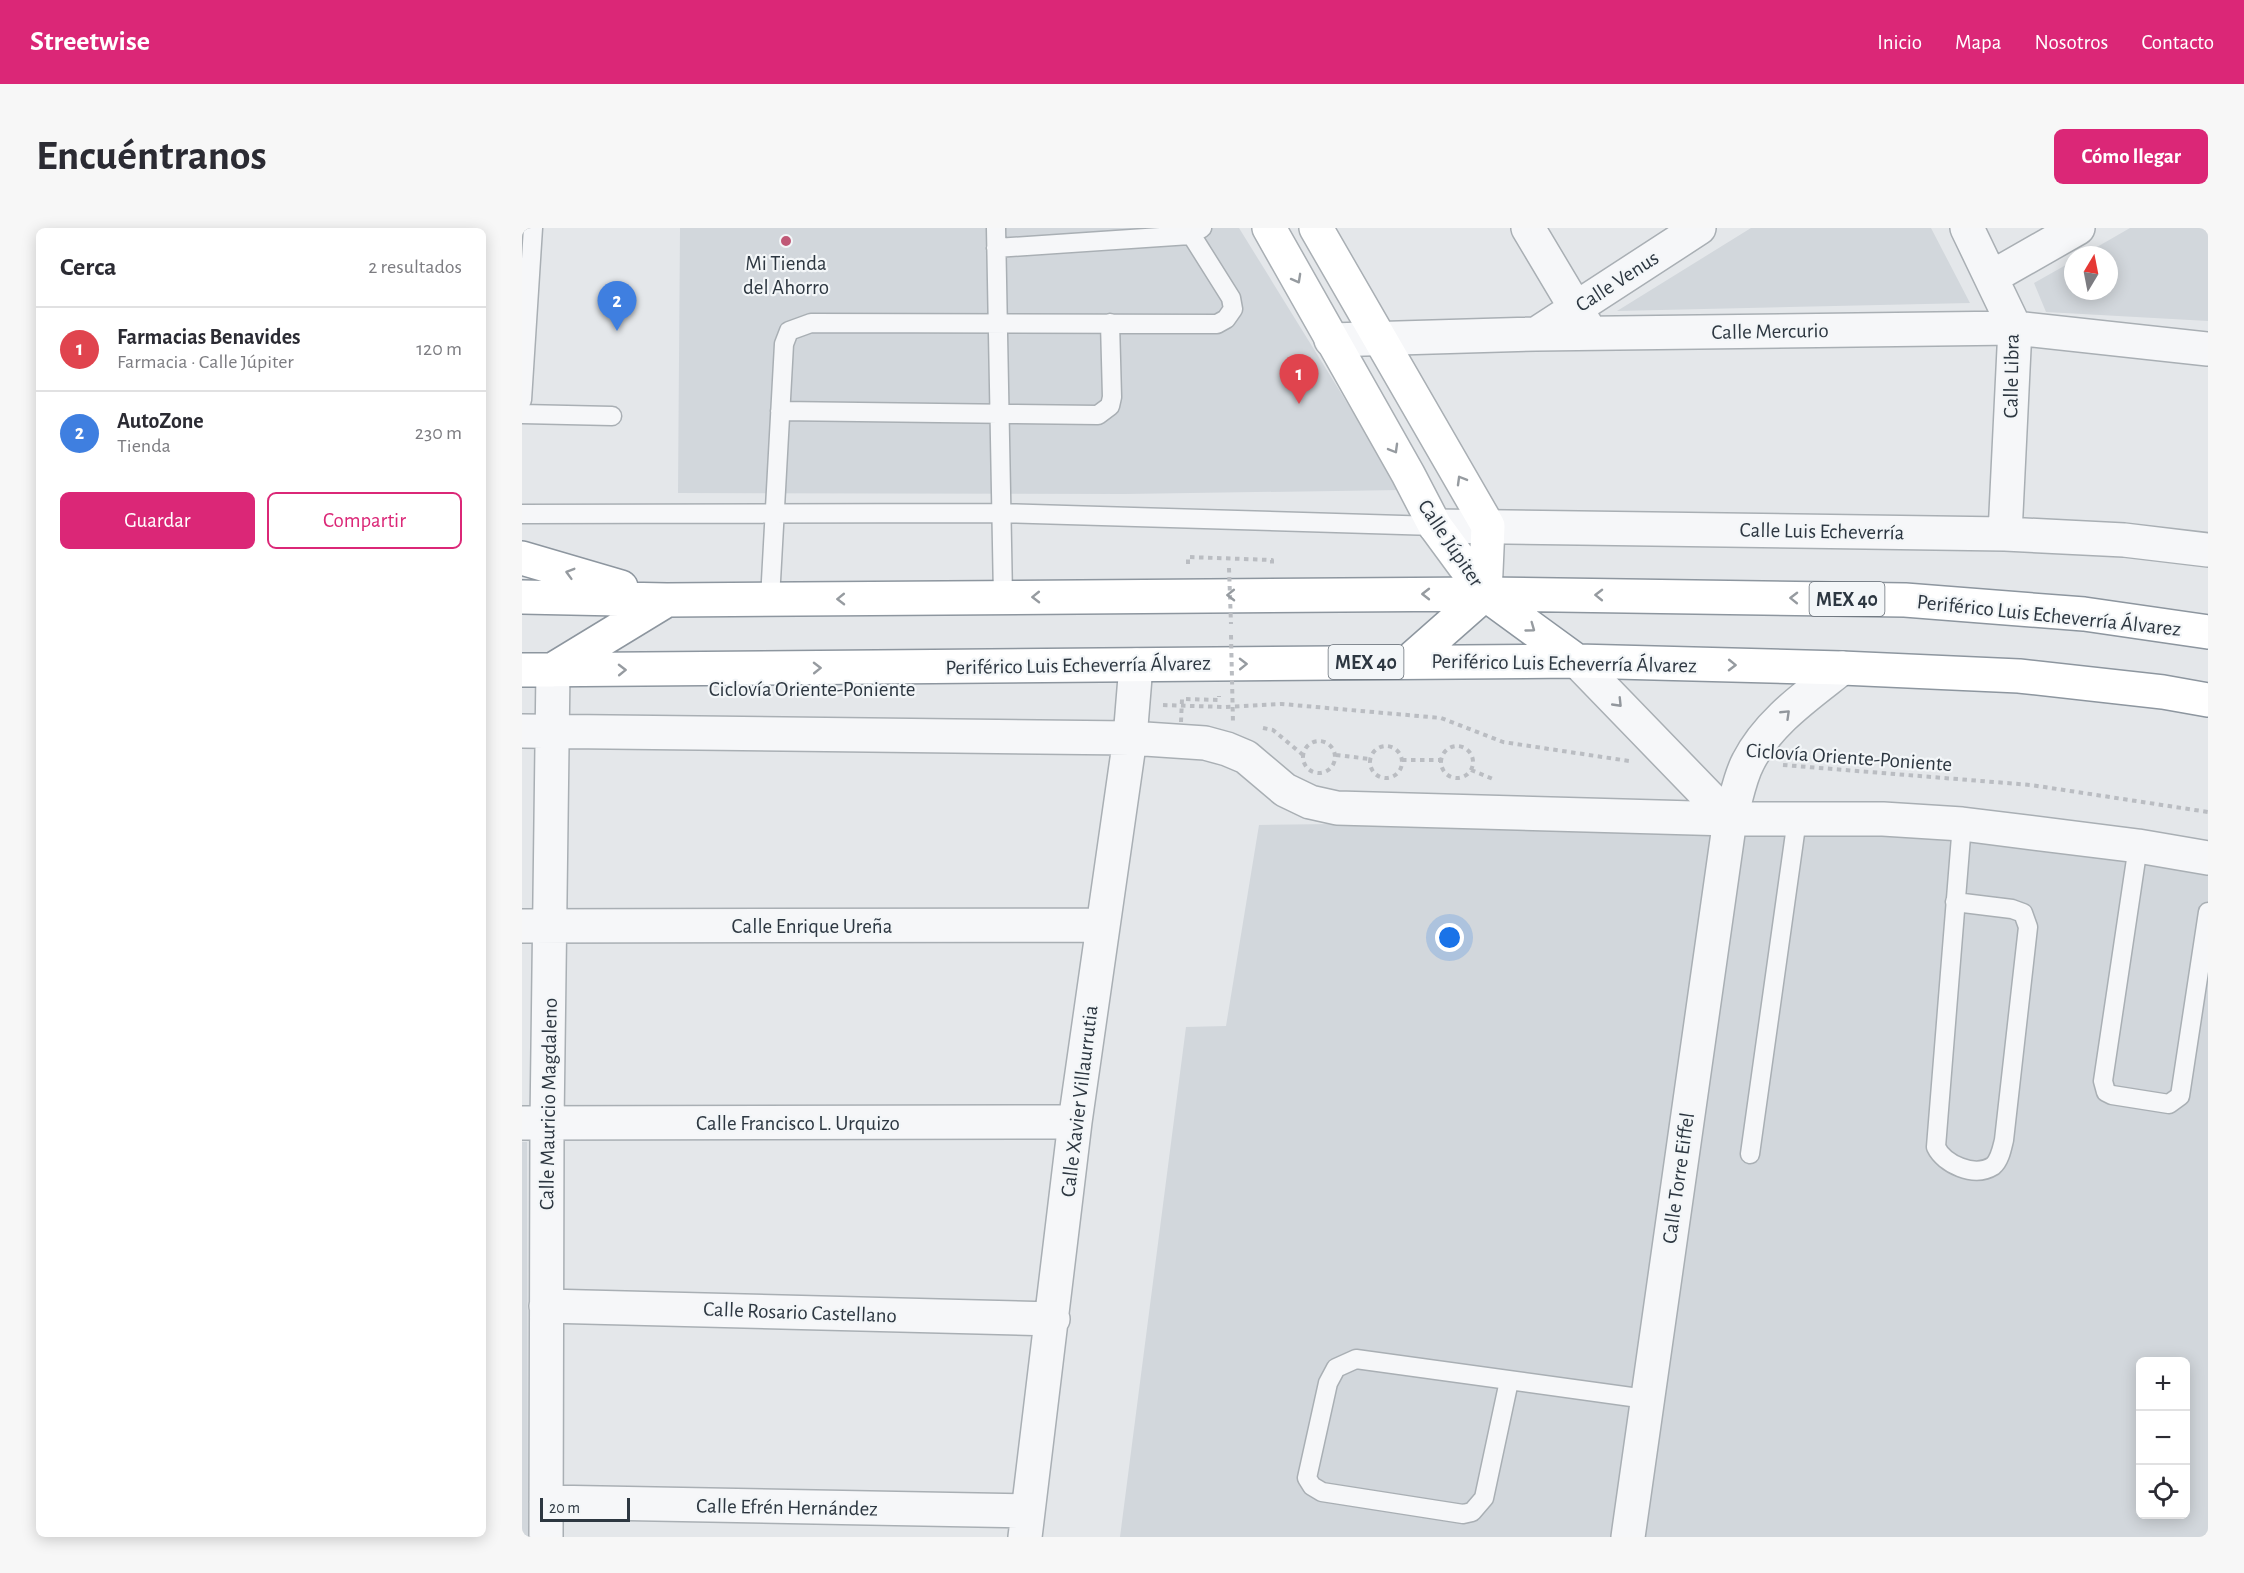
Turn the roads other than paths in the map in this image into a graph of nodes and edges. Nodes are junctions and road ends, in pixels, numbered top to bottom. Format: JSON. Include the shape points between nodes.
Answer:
{"nodes":[{"id":1,"x":533,"y":228,"type":"edge"},
{"id":2,"x":996,"y":228,"type":"edge"},
{"id":3,"x":1269,"y":228,"type":"edge"},
{"id":4,"x":1316,"y":228,"type":"edge"},
{"id":5,"x":1528,"y":228,"type":"edge"},
{"id":6,"x":1699,"y":228,"type":"edge"},
{"id":7,"x":1967,"y":228,"type":"edge"},
{"id":8,"x":2078,"y":228,"type":"edge"},
{"id":9,"x":1193,"y":230,"type":"edge"},
{"id":10,"x":996,"y":248,"type":"junction"},
{"id":11,"x":1992,"y":277,"type":"junction"},
{"id":12,"x":1583,"y":321,"type":"junction"},
{"id":13,"x":998,"y":322,"type":"junction"},
{"id":14,"x":1110,"y":323,"type":"junction"},
{"id":15,"x":2015,"y":328,"type":"junction"},
{"id":16,"x":1378,"y":339,"type":"junction"},
{"id":17,"x":1331,"y":340,"type":"junction"},
{"id":18,"x":2208,"y":349,"type":"edge"},
{"id":19,"x":522,"y":400,"type":"edge"},
{"id":20,"x":780,"y":411,"type":"junction"},
{"id":21,"x":522,"y":414,"type":"edge"},
{"id":22,"x":1000,"y":414,"type":"junction"},
{"id":23,"x":612,"y":416,"type":"dead end"},
{"id":24,"x":1001,"y":513,"type":"junction"},
{"id":25,"x":522,"y":514,"type":"edge"},
{"id":26,"x":775,"y":515,"type":"junction"},
{"id":27,"x":1435,"y":526,"type":"junction"},
{"id":28,"x":1488,"y":526,"type":"junction"},
{"id":29,"x":2005,"y":534,"type":"junction"},
{"id":30,"x":2208,"y":550,"type":"edge"},
{"id":31,"x":522,"y":558,"type":"edge"},
{"id":32,"x":1485,"y":594,"type":"junction"},
{"id":33,"x":522,"y":597,"type":"edge"},
{"id":34,"x":1003,"y":597,"type":"junction"},
{"id":35,"x":770,"y":599,"type":"junction"},
{"id":36,"x":667,"y":600,"type":"junction"},
{"id":37,"x":2208,"y":632,"type":"edge"},
{"id":38,"x":522,"y":652,"type":"edge"},
{"id":39,"x":1577,"y":661,"type":"junction"},
{"id":40,"x":1408,"y":662,"type":"junction"},
{"id":41,"x":1136,"y":665,"type":"junction"},
{"id":42,"x":1842,"y":668,"type":"junction"},
{"id":43,"x":537,"y":670,"type":"edge"},
{"id":44,"x":2208,"y":700,"type":"edge"},
{"id":45,"x":537,"y":731,"type":"edge"},
{"id":46,"x":1130,"y":738,"type":"junction"},
{"id":47,"x":1730,"y":819,"type":"junction"},
{"id":48,"x":1797,"y":819,"type":"junction"},
{"id":49,"x":1962,"y":824,"type":"junction"},
{"id":50,"x":2138,"y":846,"type":"junction"},
{"id":51,"x":2208,"y":858,"type":"edge"},
{"id":52,"x":1955,"y":902,"type":"junction"},
{"id":53,"x":2208,"y":912,"type":"edge"},
{"id":54,"x":1102,"y":925,"type":"junction"},
{"id":55,"x":536,"y":926,"type":"edge"},
{"id":56,"x":1075,"y":1122,"type":"junction"},
{"id":57,"x":534,"y":1123,"type":"edge"},
{"id":58,"x":1750,"y":1154,"type":"dead end"},
{"id":59,"x":546,"y":1306,"type":"junction"},
{"id":60,"x":1053,"y":1319,"type":"junction"},
{"id":61,"x":1509,"y":1382,"type":"junction"},
{"id":62,"x":1646,"y":1399,"type":"junction"},
{"id":63,"x":546,"y":1502,"type":"junction"},
{"id":64,"x":1027,"y":1524,"type":"edge"},
{"id":65,"x":546,"y":1537,"type":"edge"},
{"id":66,"x":1628,"y":1537,"type":"edge"}],
"edges":[{"from":1,"to":19,"type":"lane"},
{"from":2,"to":10,"type":"lane"},
{"from":3,"to":17,"type":"main road","name":"Calle Júpiter","one_way":true},
{"from":4,"to":16,"type":"main road","name":"Calle Júpiter"},
{"from":5,"to":12,"type":"street"},
{"from":6,"to":12,"type":"street","name":"Calle Venus"},
{"from":7,"to":11,"type":"street","name":"Calle Libra"},
{"from":8,"to":11,"type":"street"},
{"from":9,"to":10,"type":"lane"},
{"from":9,"to":14,"type":"lane","via":[[1231,298],[1233,309],[1226,319],[1217,324]]},
{"from":10,"to":13,"type":"lane"},
{"from":11,"to":15,"type":"street","name":"Calle Libra"},
{"from":12,"to":15,"type":"street","name":"Calle Mercurio"},
{"from":12,"to":16,"type":"street","name":"Calle Venus","via":[[1536,334]]},
{"from":13,"to":14,"type":"lane"},
{"from":13,"to":20,"type":"lane","via":[[800,326],[789,331],[784,344]]},
{"from":13,"to":22,"type":"lane"},
{"from":14,"to":22,"type":"lane","via":[[1112,397],[1106,413]]},
{"from":15,"to":18,"type":"street","name":"Calle Mercurio"},
{"from":15,"to":29,"type":"street","name":"Calle Libra"},
{"from":16,"to":17,"type":"street"},
{"from":28,"to":16,"type":"main road","name":"Calle Júpiter","one_way":true},
{"from":17,"to":27,"type":"main road","name":"Calle Júpiter","one_way":true},
{"from":20,"to":22,"type":"lane"},
{"from":20,"to":26,"type":"lane"},
{"from":21,"to":23,"type":"lane"},
{"from":22,"to":24,"type":"lane"},
{"from":24,"to":26,"type":"lane"},
{"from":24,"to":27,"type":"lane"},
{"from":24,"to":34,"type":"lane"},
{"from":25,"to":26,"type":"lane"},
{"from":26,"to":35,"type":"lane"},
{"from":27,"to":28,"type":"street","name":"Calle Luis Echeverría"},
{"from":27,"to":32,"type":"main road","name":"Calle Júpiter"},
{"from":28,"to":29,"type":"street","name":"Calle Luis Echeverría"},
{"from":28,"to":32,"type":"main road","name":"Calle Júpiter"},
{"from":29,"to":30,"type":"street","name":"Calle Luis Echeverría","via":[[2124,540]]},
{"from":36,"to":31,"type":"main road","one_way":true},
{"from":32,"to":34,"type":"main road","name":"Periférico Luis Echeverría Álvarez","number":"MEX 40","one_way":true},
{"from":37,"to":32,"type":"main road","name":"Periférico Luis Echeverría Álvarez","number":"MEX 40","one_way":true,"via":[[2085,614],[1905,600]]},
{"from":32,"to":39,"type":"main road","one_way":true},
{"from":32,"to":40,"type":"main road"},
{"from":33,"to":36,"type":"main road","name":"Periférico Luis Echeverría Álvarez","number":"MEX 40"},
{"from":34,"to":35,"type":"main road","name":"Periférico Luis Echeverría Álvarez","number":"MEX 40","one_way":true},
{"from":35,"to":36,"type":"main road","name":"Periférico Luis Echeverría Álvarez","number":"MEX 40"},
{"from":36,"to":43,"type":"main road"},
{"from":38,"to":43,"type":"main road"},
{"from":39,"to":40,"type":"main road","name":"Periférico Luis Echeverría Álvarez","number":"MEX 40"},
{"from":39,"to":42,"type":"main road","name":"Periférico Luis Echeverría Álvarez","number":"MEX 40","one_way":true},
{"from":39,"to":47,"type":"street","one_way":true},
{"from":41,"to":40,"type":"main road","name":"Periférico Luis Echeverría Álvarez","number":"MEX 40","one_way":true},
{"from":43,"to":41,"type":"main road","name":"Periférico Luis Echeverría Álvarez","number":"MEX 40","one_way":true},
{"from":41,"to":46,"type":"street","name":"Calle Xavier Villaurrutia"},
{"from":42,"to":44,"type":"main road","name":"Periférico Luis Echeverría Álvarez","number":"MEX 40","via":[[2019,676]]},
{"from":47,"to":42,"type":"street","name":"Calle Torre Eiffel","one_way":true,"via":[[1748,762],[1768,732]]},
{"from":43,"to":45,"type":"street","name":"Calle Mauricio Magdaleno"},
{"from":45,"to":46,"type":"street"},
{"from":45,"to":55,"type":"street","name":"Calle Mauricio Magdaleno"},
{"from":46,"to":47,"type":"street","via":[[1227,748],[1246,757],[1285,790],[1336,808]]},
{"from":46,"to":54,"type":"street","name":"Calle Xavier Villaurrutia"},
{"from":47,"to":48,"type":"street"},
{"from":47,"to":62,"type":"street","name":"Calle Torre Eiffel"},
{"from":48,"to":49,"type":"street"},
{"from":48,"to":58,"type":"lane"},
{"from":49,"to":50,"type":"street"},
{"from":49,"to":52,"type":"lane"},
{"from":50,"to":51,"type":"street"},
{"from":50,"to":53,"type":"lane","via":[[2103,1082],[2106,1092],[2169,1104],[2181,1096]]},
{"from":52,"to":52,"type":"lane","via":[[2012,909],[2023,913],[2028,927],[2004,1140],[1993,1166],[1978,1170],[1954,1166],[1941,1158],[1936,1147]]},
{"from":54,"to":55,"type":"street","name":"Calle Enrique Ureña"},
{"from":54,"to":56,"type":"street","name":"Calle Xavier Villaurrutia"},
{"from":55,"to":57,"type":"street","name":"Calle Mauricio Magdaleno"},
{"from":56,"to":57,"type":"street","name":"Calle Francisco L. Urquizo"},
{"from":56,"to":60,"type":"street","name":"Calle Xavier Villaurrutia"},
{"from":57,"to":59,"type":"street","name":"Calle Mauricio Magdaleno"},
{"from":59,"to":60,"type":"street","name":"Calle Rosario Castellano"},
{"from":59,"to":63,"type":"street","name":"Calle Mauricio Magdaleno"},
{"from":60,"to":64,"type":"street","name":"Calle Xavier Villaurrutia"},
{"from":61,"to":61,"type":"lane","via":[[1484,1498],[1472,1512],[1463,1514],[1322,1492],[1307,1478],[1328,1383],[1344,1362],[1356,1359]]},
{"from":61,"to":62,"type":"lane"},
{"from":62,"to":66,"type":"street","name":"Calle Torre Eiffel"},
{"from":63,"to":64,"type":"street","name":"Calle Efrén Hernández"},
{"from":63,"to":65,"type":"street","name":"Calle Mauricio Magdaleno"}]}
